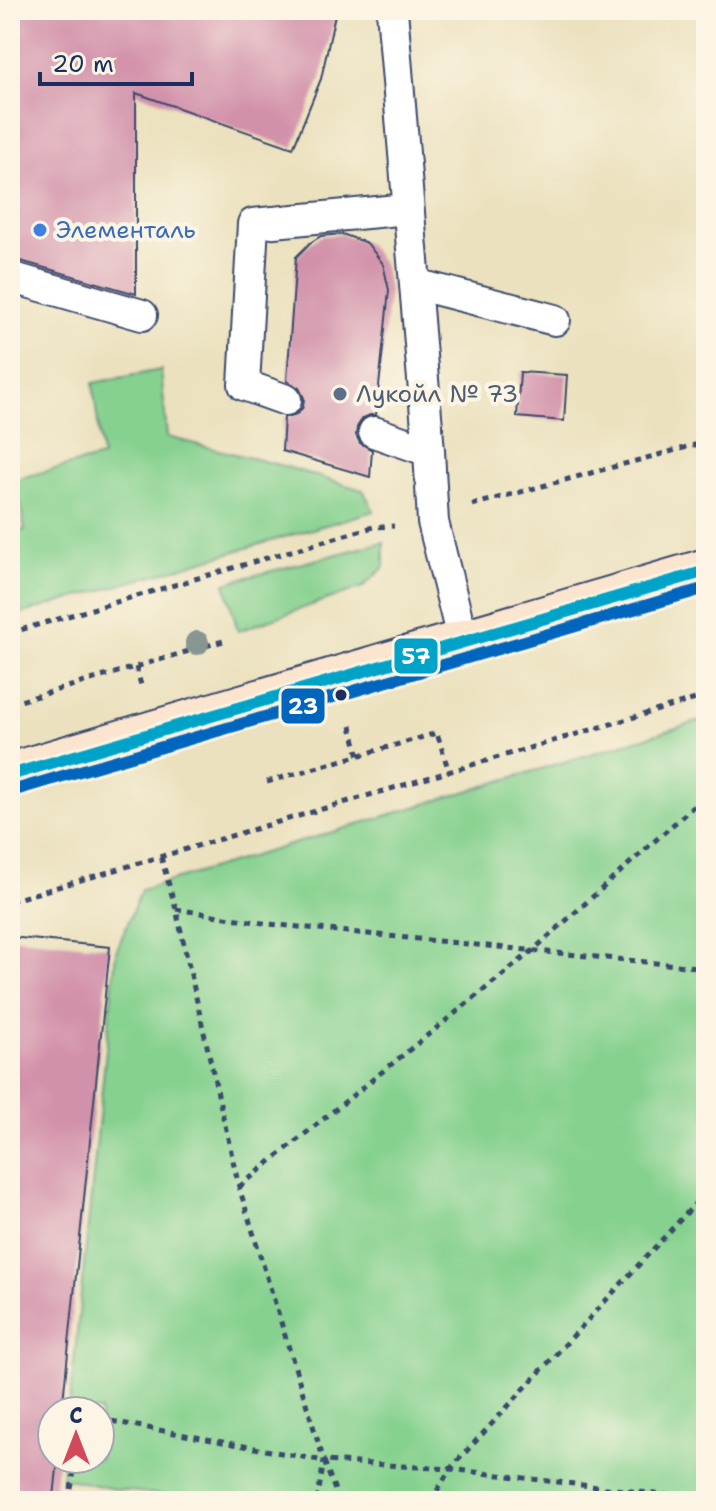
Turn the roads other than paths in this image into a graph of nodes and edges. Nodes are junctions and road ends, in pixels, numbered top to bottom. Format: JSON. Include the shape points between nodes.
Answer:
{"nodes":[{"id":1,"x":392,"y":10,"type":"edge"},
{"id":2,"x":408,"y":209,"type":"junction"},
{"id":3,"x":10,"y":277,"type":"edge"},
{"id":4,"x":415,"y":284,"type":"junction"},
{"id":5,"x":142,"y":315,"type":"dead end"},
{"id":6,"x":555,"y":320,"type":"dead end"},
{"id":7,"x":286,"y":400,"type":"dead end"},
{"id":8,"x":374,"y":432,"type":"dead end"},
{"id":9,"x":429,"y":451,"type":"junction"},
{"id":10,"x":706,"y":571,"type":"edge"},
{"id":11,"x":463,"y":642,"type":"junction"},
{"id":12,"x":10,"y":775,"type":"edge"}],
"edges":[{"from":1,"to":2,"type":"lane"},
{"from":2,"to":4,"type":"lane"},
{"from":2,"to":7,"type":"lane","via":[[253,224],[244,385]]},
{"from":3,"to":5,"type":"lane"},
{"from":4,"to":6,"type":"lane"},
{"from":4,"to":9,"type":"lane"},
{"from":8,"to":9,"type":"lane"},
{"from":9,"to":11,"type":"lane","via":[[433,522]]},
{"from":10,"to":11,"type":"main road"},
{"from":11,"to":12,"type":"main road"}]}
